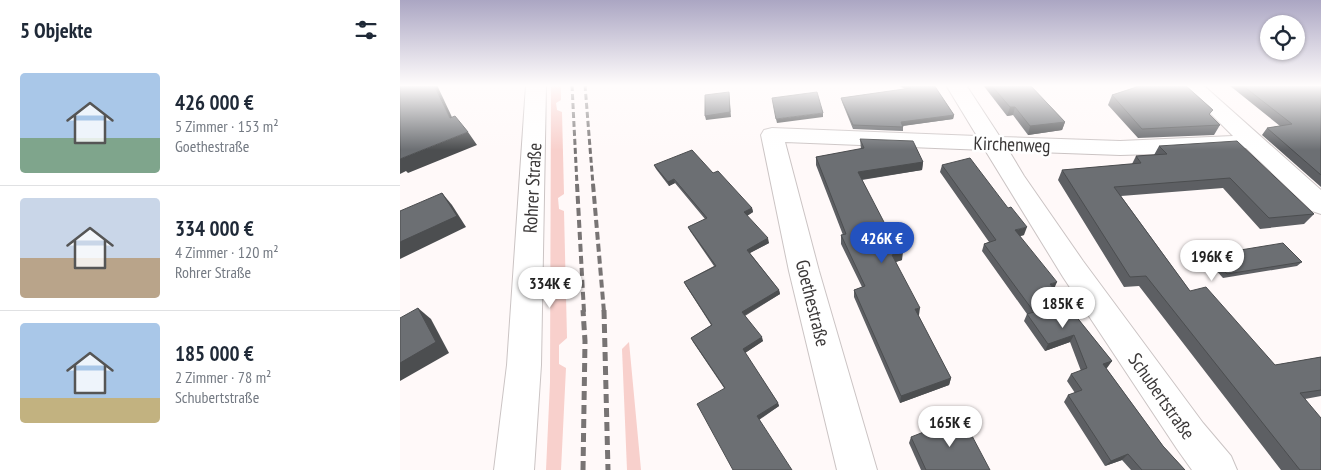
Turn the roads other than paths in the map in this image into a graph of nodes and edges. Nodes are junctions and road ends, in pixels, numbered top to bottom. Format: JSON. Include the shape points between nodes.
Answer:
{"nodes":[{"id":1,"x":535,"y":107,"type":"edge"},
{"id":2,"x":970,"y":107,"type":"edge"},
{"id":3,"x":1216,"y":107,"type":"edge"},
{"id":4,"x":772,"y":135,"type":"joint"},
{"id":5,"x":1252,"y":141,"type":"junction"},
{"id":6,"x":994,"y":144,"type":"junction"},
{"id":7,"x":1321,"y":205,"type":"edge"},
{"id":8,"x":514,"y":470,"type":"edge"},
{"id":9,"x":857,"y":470,"type":"edge"},
{"id":10,"x":1217,"y":470,"type":"edge"}],
"edges":[{"from":1,"to":8,"type":"street","name":"Rohrer Straße","via":[[524,365]]},
{"from":2,"to":6,"type":"street","name":"Schubertstraße"},
{"from":3,"to":5,"type":"street"},
{"from":4,"to":6,"type":"street","name":"Kirchenweg"},
{"from":4,"to":9,"type":"street","name":"Goethestraße"},
{"from":5,"to":6,"type":"street","name":"Kirchenweg","via":[[1144,148]]},
{"from":5,"to":7,"type":"street"},
{"from":6,"to":10,"type":"street","name":"Schubertstraße","via":[[1073,270]]}]}
